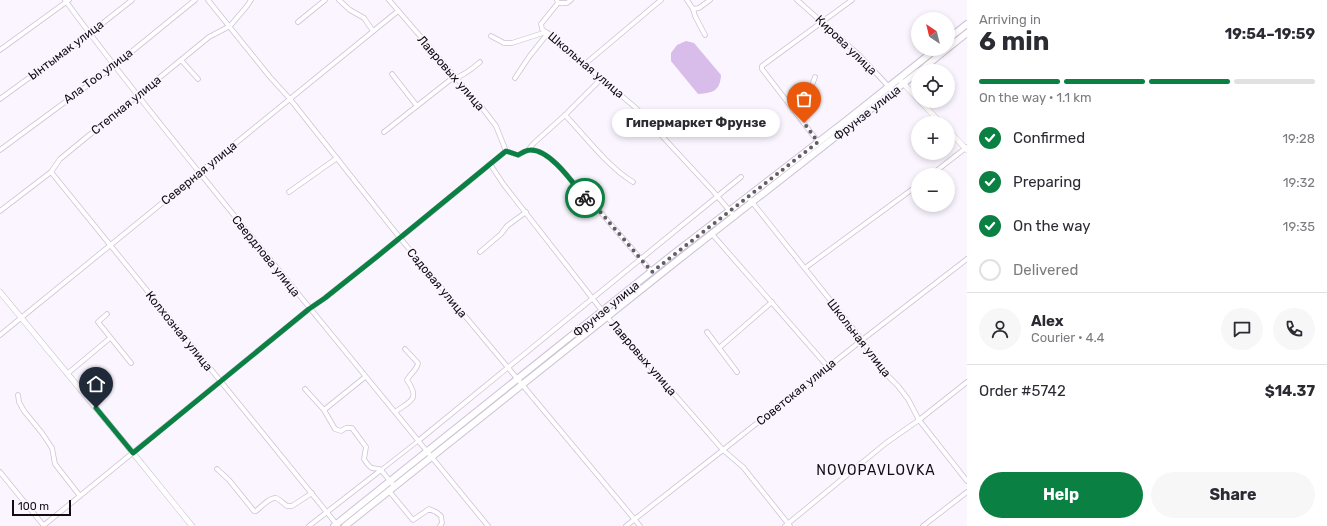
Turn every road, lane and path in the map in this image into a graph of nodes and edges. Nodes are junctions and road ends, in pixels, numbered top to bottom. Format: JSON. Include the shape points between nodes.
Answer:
{"nodes":[{"id":1,"x":132,"y":0,"type":"edge"},
{"id":2,"x":195,"y":0,"type":"edge"},
{"id":3,"x":208,"y":0,"type":"edge"},
{"id":4,"x":251,"y":0,"type":"edge"},
{"id":5,"x":325,"y":0,"type":"edge"},
{"id":6,"x":339,"y":0,"type":"edge"},
{"id":7,"x":389,"y":0,"type":"edge"},
{"id":8,"x":571,"y":0,"type":"edge"},
{"id":9,"x":661,"y":0,"type":"edge"},
{"id":10,"x":687,"y":0,"type":"edge"},
{"id":11,"x":710,"y":0,"type":"edge"},
{"id":12,"x":797,"y":0,"type":"edge"},
{"id":13,"x":852,"y":0,"type":"edge"},
{"id":14,"x":67,"y":1,"type":"edge"},
{"id":15,"x":557,"y":1,"type":"edge"},
{"id":16,"x":693,"y":9,"type":"junction"},
{"id":17,"x":398,"y":11,"type":"junction"},
{"id":18,"x":823,"y":21,"type":"junction"},
{"id":19,"x":298,"y":22,"type":"dead end"},
{"id":20,"x":967,"y":24,"type":"edge"},
{"id":21,"x":230,"y":26,"type":"junction"},
{"id":22,"x":373,"y":31,"type":"junction"},
{"id":23,"x":547,"y":33,"type":"junction"},
{"id":24,"x":955,"y":33,"type":"edge"},
{"id":25,"x":967,"y":33,"type":"edge"},
{"id":26,"x":89,"y":34,"type":"junction"},
{"id":27,"x":705,"y":35,"type":"dead end"},
{"id":28,"x":491,"y":36,"type":"dead end"},
{"id":29,"x":955,"y":42,"type":"edge"},
{"id":30,"x":0,"y":50,"type":"edge"},
{"id":31,"x":927,"y":56,"type":"edge"},
{"id":32,"x":938,"y":56,"type":"edge"},
{"id":33,"x":181,"y":60,"type":"junction"},
{"id":34,"x":480,"y":62,"type":"dead end"},
{"id":35,"x":585,"y":64,"type":"junction"},
{"id":36,"x":928,"y":64,"type":"edge"},
{"id":37,"x":114,"y":66,"type":"junction"},
{"id":38,"x":392,"y":74,"type":"dead end"},
{"id":39,"x":815,"y":77,"type":"dead end"},
{"id":40,"x":198,"y":78,"type":"dead end"},
{"id":41,"x":457,"y":78,"type":"junction"},
{"id":42,"x":515,"y":78,"type":"dead end"},
{"id":43,"x":602,"y":78,"type":"junction"},
{"id":44,"x":911,"y":78,"type":"edge"},
{"id":45,"x":899,"y":79,"type":"junction"},
{"id":46,"x":904,"y":84,"type":"junction"},
{"id":47,"x":891,"y":89,"type":"junction"},
{"id":48,"x":911,"y":91,"type":"edge"},
{"id":49,"x":138,"y":96,"type":"junction"},
{"id":50,"x":0,"y":99,"type":"edge"},
{"id":51,"x":290,"y":99,"type":"junction"},
{"id":52,"x":417,"y":106,"type":"junction"},
{"id":53,"x":927,"y":108,"type":"edge"},
{"id":54,"x":793,"y":110,"type":"junction"},
{"id":55,"x":565,"y":115,"type":"junction"},
{"id":56,"x":934,"y":116,"type":"edge"},
{"id":57,"x":384,"y":132,"type":"dead end"},
{"id":58,"x":955,"y":137,"type":"edge"},
{"id":59,"x":820,"y":145,"type":"junction"},
{"id":60,"x":966,"y":149,"type":"edge"},
{"id":61,"x":0,"y":150,"type":"edge"},
{"id":62,"x":528,"y":150,"type":"junction"},
{"id":63,"x":506,"y":151,"type":"junction"},
{"id":64,"x":337,"y":158,"type":"junction"},
{"id":65,"x":490,"y":164,"type":"junction"},
{"id":66,"x":940,"y":168,"type":"edge"},
{"id":67,"x":51,"y":172,"type":"junction"},
{"id":68,"x":199,"y":173,"type":"junction"},
{"id":69,"x":741,"y":177,"type":"dead end"},
{"id":70,"x":632,"y":182,"type":"dead end"},
{"id":71,"x":911,"y":190,"type":"edge"},
{"id":72,"x":289,"y":192,"type":"dead end"},
{"id":73,"x":718,"y":197,"type":"junction"},
{"id":74,"x":750,"y":200,"type":"junction"},
{"id":75,"x":0,"y":211,"type":"edge"},
{"id":76,"x":730,"y":211,"type":"junction"},
{"id":77,"x":526,"y":212,"type":"junction"},
{"id":78,"x":734,"y":216,"type":"junction"},
{"id":79,"x":712,"y":234,"type":"junction"},
{"id":80,"x":400,"y":238,"type":"junction"},
{"id":81,"x":110,"y":246,"type":"junction"},
{"id":82,"x":480,"y":252,"type":"dead end"},
{"id":83,"x":641,"y":259,"type":"junction"},
{"id":84,"x":967,"y":259,"type":"edge"},
{"id":85,"x":805,"y":268,"type":"junction"},
{"id":86,"x":652,"y":272,"type":"junction"},
{"id":87,"x":0,"y":292,"type":"edge"},
{"id":88,"x":593,"y":299,"type":"junction"},
{"id":89,"x":772,"y":302,"type":"junction"},
{"id":90,"x":309,"y":309,"type":"junction"},
{"id":91,"x":107,"y":314,"type":"dead end"},
{"id":92,"x":605,"y":314,"type":"junction"},
{"id":93,"x":21,"y":318,"type":"junction"},
{"id":94,"x":707,"y":332,"type":"dead end"},
{"id":95,"x":0,"y":335,"type":"edge"},
{"id":96,"x":110,"y":338,"type":"junction"},
{"id":97,"x":862,"y":340,"type":"junction"},
{"id":98,"x":719,"y":348,"type":"junction"},
{"id":99,"x":405,"y":349,"type":"dead end"},
{"id":100,"x":131,"y":363,"type":"dead end"},
{"id":101,"x":828,"y":367,"type":"junction"},
{"id":102,"x":508,"y":368,"type":"junction"},
{"id":103,"x":737,"y":372,"type":"dead end"},
{"id":104,"x":67,"y":374,"type":"junction"},
{"id":105,"x":365,"y":377,"type":"junction"},
{"id":106,"x":221,"y":382,"type":"junction"},
{"id":107,"x":520,"y":382,"type":"junction"},
{"id":108,"x":967,"y":382,"type":"edge"},
{"id":109,"x":306,"y":389,"type":"dead end"},
{"id":110,"x":18,"y":395,"type":"dead end"},
{"id":111,"x":324,"y":410,"type":"junction"},
{"id":112,"x":395,"y":412,"type":"junction"},
{"id":113,"x":919,"y":420,"type":"junction"},
{"id":114,"x":418,"y":441,"type":"junction"},
{"id":115,"x":723,"y":450,"type":"junction"},
{"id":116,"x":133,"y":453,"type":"junction"},
{"id":117,"x":430,"y":454,"type":"junction"},
{"id":118,"x":217,"y":469,"type":"dead end"},
{"id":119,"x":381,"y":470,"type":"junction"},
{"id":120,"x":0,"y":472,"type":"edge"},
{"id":121,"x":967,"y":481,"type":"edge"},
{"id":122,"x":393,"y":484,"type":"junction"},
{"id":123,"x":389,"y":492,"type":"junction"},
{"id":124,"x":967,"y":492,"type":"edge"},
{"id":125,"x":312,"y":493,"type":"junction"},
{"id":126,"x":80,"y":496,"type":"junction"},
{"id":127,"x":326,"y":512,"type":"junction"},
{"id":128,"x":634,"y":519,"type":"junction"},
{"id":129,"x":336,"y":525,"type":"edge"},
{"id":130,"x":788,"y":525,"type":"edge"},
{"id":131,"x":43,"y":526,"type":"edge"},
{"id":132,"x":192,"y":526,"type":"edge"},
{"id":133,"x":309,"y":526,"type":"edge"},
{"id":134,"x":345,"y":526,"type":"edge"},
{"id":135,"x":440,"y":526,"type":"edge"},
{"id":136,"x":488,"y":526,"type":"edge"},
{"id":137,"x":626,"y":526,"type":"edge"},
{"id":138,"x":640,"y":526,"type":"edge"},
{"id":139,"x":923,"y":526,"type":"edge"}],
"edges":[{"from":1,"to":26,"type":"street","name":"Ынтымак улица"},
{"from":2,"to":37,"type":"street","name":"Ала Тоо улица"},
{"from":3,"to":21,"type":"street","name":"Садовая улица"},
{"from":4,"to":21,"type":"street","name":"Степная улица"},
{"from":5,"to":19,"type":"street"},
{"from":6,"to":22,"type":"street","via":[[364,18]]},
{"from":7,"to":17,"type":"street","name":"Лавровых улица"},
{"from":8,"to":15,"type":"street","via":[[567,3]]},
{"from":9,"to":35,"type":"street"},
{"from":10,"to":16,"type":"street"},
{"from":11,"to":16,"type":"street"},
{"from":12,"to":18,"type":"street","name":"Кирова улица"},
{"from":13,"to":18,"type":"street"},
{"from":14,"to":26,"type":"street","name":"Свердлова улица"},
{"from":14,"to":30,"type":"street"},
{"from":15,"to":23,"type":"street","name":"Школьная улица","via":[[541,24]]},
{"from":16,"to":27,"type":"street"},
{"from":17,"to":22,"type":"street","name":"Северная улица"},
{"from":17,"to":41,"type":"street","name":"Лавровых улица"},
{"from":18,"to":47,"type":"street","name":"Кирова улица"},
{"from":18,"to":54,"type":"street","via":[[762,66]]},
{"from":20,"to":24,"type":"main road"},
{"from":21,"to":33,"type":"street","name":"Степная улица","via":[[209,37]]},
{"from":21,"to":51,"type":"street","name":"Садовая улица"},
{"from":22,"to":51,"type":"street","name":"Северная улица"},
{"from":23,"to":28,"type":"street","via":[[512,43],[504,43]]},
{"from":23,"to":35,"type":"street","name":"Школьная улица"},
{"from":23,"to":42,"type":"street"},
{"from":25,"to":29,"type":"main road","name":"Фрунзе улица"},
{"from":26,"to":37,"type":"street","name":"Свердлова улица"},
{"from":26,"to":50,"type":"street","name":"Ынтымак улица"},
{"from":31,"to":45,"type":"main road","name":"Фрунзе улица"},
{"from":32,"to":36,"type":"main road","name":"Фрунзе улица"},
{"from":33,"to":40,"type":"street"},
{"from":33,"to":49,"type":"street","name":"Степная улица"},
{"from":34,"to":41,"type":"street"},
{"from":35,"to":43,"type":"street","name":"Школьная улица"},
{"from":37,"to":49,"type":"street","name":"Свердлова улица"},
{"from":37,"to":61,"type":"street","name":"Ала Тоо улица"},
{"from":38,"to":52,"type":"street"},
{"from":39,"to":54,"type":"street","via":[[812,92]]},
{"from":41,"to":52,"type":"street","via":[[450,80]]},
{"from":41,"to":63,"type":"street","name":"Лавровых улица","via":[[496,126]]},
{"from":43,"to":55,"type":"street"},
{"from":43,"to":73,"type":"street","name":"Школьная улица","via":[[636,108]]},
{"from":44,"to":46,"type":"main road","name":"Фрунзе улица"},
{"from":45,"to":46,"type":"street"},
{"from":45,"to":47,"type":"main road","name":"Фрунзе улица"},
{"from":46,"to":47,"type":"main road","name":"Фрунзе улица"},
{"from":46,"to":48,"type":"street"},
{"from":47,"to":59,"type":"main road","name":"Фрунзе улица"},
{"from":49,"to":67,"type":"street","name":"Степная улица","via":[[60,159]]},
{"from":49,"to":68,"type":"street","name":"Свердлова улица"},
{"from":51,"to":64,"type":"street","name":"Садовая улица"},
{"from":51,"to":68,"type":"street","name":"Северная улица"},
{"from":52,"to":57,"type":"street"},
{"from":53,"to":56,"type":"street"},
{"from":54,"to":59,"type":"street"},
{"from":55,"to":62,"type":"street"},
{"from":55,"to":70,"type":"street","via":[[606,160]]},
{"from":58,"to":60,"type":"street"},
{"from":59,"to":74,"type":"main road","name":"Фрунзе улица"},
{"from":60,"to":66,"type":"street"},
{"from":62,"to":63,"type":"street","via":[[518,155]]},
{"from":62,"to":83,"type":"street","via":[[543,153],[556,164]]},
{"from":63,"to":65,"type":"street"},
{"from":64,"to":72,"type":"street"},
{"from":64,"to":80,"type":"street","name":"Садовая улица"},
{"from":65,"to":77,"type":"street","name":"Лавровых улица"},
{"from":65,"to":80,"type":"street"},
{"from":67,"to":75,"type":"street","name":"Степная улица"},
{"from":67,"to":81,"type":"street","name":"Колхозная улица"},
{"from":68,"to":81,"type":"street","name":"Северная улица"},
{"from":68,"to":90,"type":"street","name":"Свердлова улица"},
{"from":69,"to":73,"type":"street"},
{"from":71,"to":85,"type":"street"},
{"from":73,"to":76,"type":"street","name":"Школьная улица"},
{"from":73,"to":83,"type":"street"},
{"from":74,"to":76,"type":"main road","name":"Фрунзе улица"},
{"from":74,"to":78,"type":"main road","name":"Фрунзе улица"},
{"from":74,"to":85,"type":"street","name":"Школьная улица"},
{"from":76,"to":78,"type":"street","name":"Школьная улица"},
{"from":76,"to":86,"type":"main road","name":"Фрунзе улица"},
{"from":77,"to":82,"type":"street"},
{"from":77,"to":88,"type":"street","name":"Лавровых улица"},
{"from":78,"to":79,"type":"main road","name":"Фрунзе улица"},
{"from":79,"to":89,"type":"street"},
{"from":79,"to":92,"type":"main road","name":"Фрунзе улица"},
{"from":80,"to":90,"type":"street"},
{"from":80,"to":102,"type":"street","name":"Садовая улица"},
{"from":81,"to":93,"type":"street","name":"Северная улица"},
{"from":81,"to":106,"type":"street","name":"Колхозная улица"},
{"from":83,"to":86,"type":"street"},
{"from":83,"to":88,"type":"street"},
{"from":84,"to":97,"type":"street","name":"Советская улица"},
{"from":85,"to":97,"type":"street","name":"Школьная улица"},
{"from":86,"to":92,"type":"main road","name":"Фрунзе улица"},
{"from":87,"to":93,"type":"street"},
{"from":88,"to":92,"type":"street","name":"Лавровых улица"},
{"from":88,"to":102,"type":"street"},
{"from":89,"to":98,"type":"street"},
{"from":89,"to":101,"type":"street"},
{"from":90,"to":105,"type":"street","name":"Свердлова улица"},
{"from":90,"to":106,"type":"street"},
{"from":91,"to":96,"type":"street","via":[[98,322]]},
{"from":92,"to":107,"type":"main road","name":"Фрунзе улица"},
{"from":92,"to":115,"type":"street","name":"Лавровых улица"},
{"from":93,"to":95,"type":"street","name":"Северная улица"},
{"from":93,"to":104,"type":"street"},
{"from":94,"to":98,"type":"street"},
{"from":96,"to":100,"type":"street"},
{"from":96,"to":104,"type":"street"},
{"from":97,"to":101,"type":"street","name":"Советская улица"},
{"from":97,"to":113,"type":"street","name":"Школьная улица","via":[[882,370],[908,399]]},
{"from":98,"to":103,"type":"street"},
{"from":99,"to":112,"type":"street","via":[[418,363],[418,368],[407,380],[414,390],[414,395]]},
{"from":101,"to":115,"type":"street","name":"Советская улица"},
{"from":102,"to":107,"type":"street","name":"Садовая улица"},
{"from":102,"to":114,"type":"street"},
{"from":104,"to":116,"type":"street"},
{"from":105,"to":111,"type":"street"},
{"from":105,"to":112,"type":"street","name":"Свердлова улица"},
{"from":106,"to":116,"type":"street"},
{"from":106,"to":125,"type":"street","name":"Колхозная улица"},
{"from":107,"to":117,"type":"main road","name":"Фрунзе улица"},
{"from":107,"to":128,"type":"street","name":"Садовая улица"},
{"from":108,"to":113,"type":"street"},
{"from":109,"to":111,"type":"street"},
{"from":110,"to":126,"type":"street","via":[[18,402],[52,448],[55,464]]},
{"from":111,"to":119,"type":"street","via":[[335,429],[341,431],[352,428],[366,447],[364,459],[369,466]]},
{"from":112,"to":114,"type":"street","name":"Свердлова улица"},
{"from":113,"to":121,"type":"street","name":"Школьная улица"},
{"from":113,"to":130,"type":"street","via":[[886,443]]},
{"from":114,"to":117,"type":"street","name":"Свердлова улица"},
{"from":114,"to":119,"type":"street"},
{"from":115,"to":128,"type":"street","name":"Советская улица"},
{"from":115,"to":130,"type":"street","name":"Лавровых улица","via":[[743,468]]},
{"from":116,"to":126,"type":"street"},
{"from":116,"to":132,"type":"street"},
{"from":117,"to":122,"type":"main road","name":"Фрунзе улица"},
{"from":117,"to":136,"type":"street","name":"Свердлова улица"},
{"from":118,"to":125,"type":"street","via":[[254,511],[275,498],[287,506],[292,506]]},
{"from":119,"to":122,"type":"street"},
{"from":119,"to":127,"type":"street"},
{"from":120,"to":131,"type":"street"},
{"from":122,"to":123,"type":"main road","name":"Фрунзе улица"},
{"from":122,"to":129,"type":"main road","name":"Фрунзе улица"},
{"from":123,"to":134,"type":"main road","name":"Фрунзе улица"},
{"from":123,"to":135,"type":"street","via":[[413,520],[429,509],[441,516]]},
{"from":124,"to":139,"type":"street"},
{"from":125,"to":127,"type":"street","name":"Колхозная улица"},
{"from":126,"to":131,"type":"street"},
{"from":127,"to":129,"type":"street","name":"Колхозная улица"},
{"from":127,"to":133,"type":"street"},
{"from":128,"to":137,"type":"street","name":"Советская улица"},
{"from":128,"to":138,"type":"street","name":"Садовая улица"}]}
